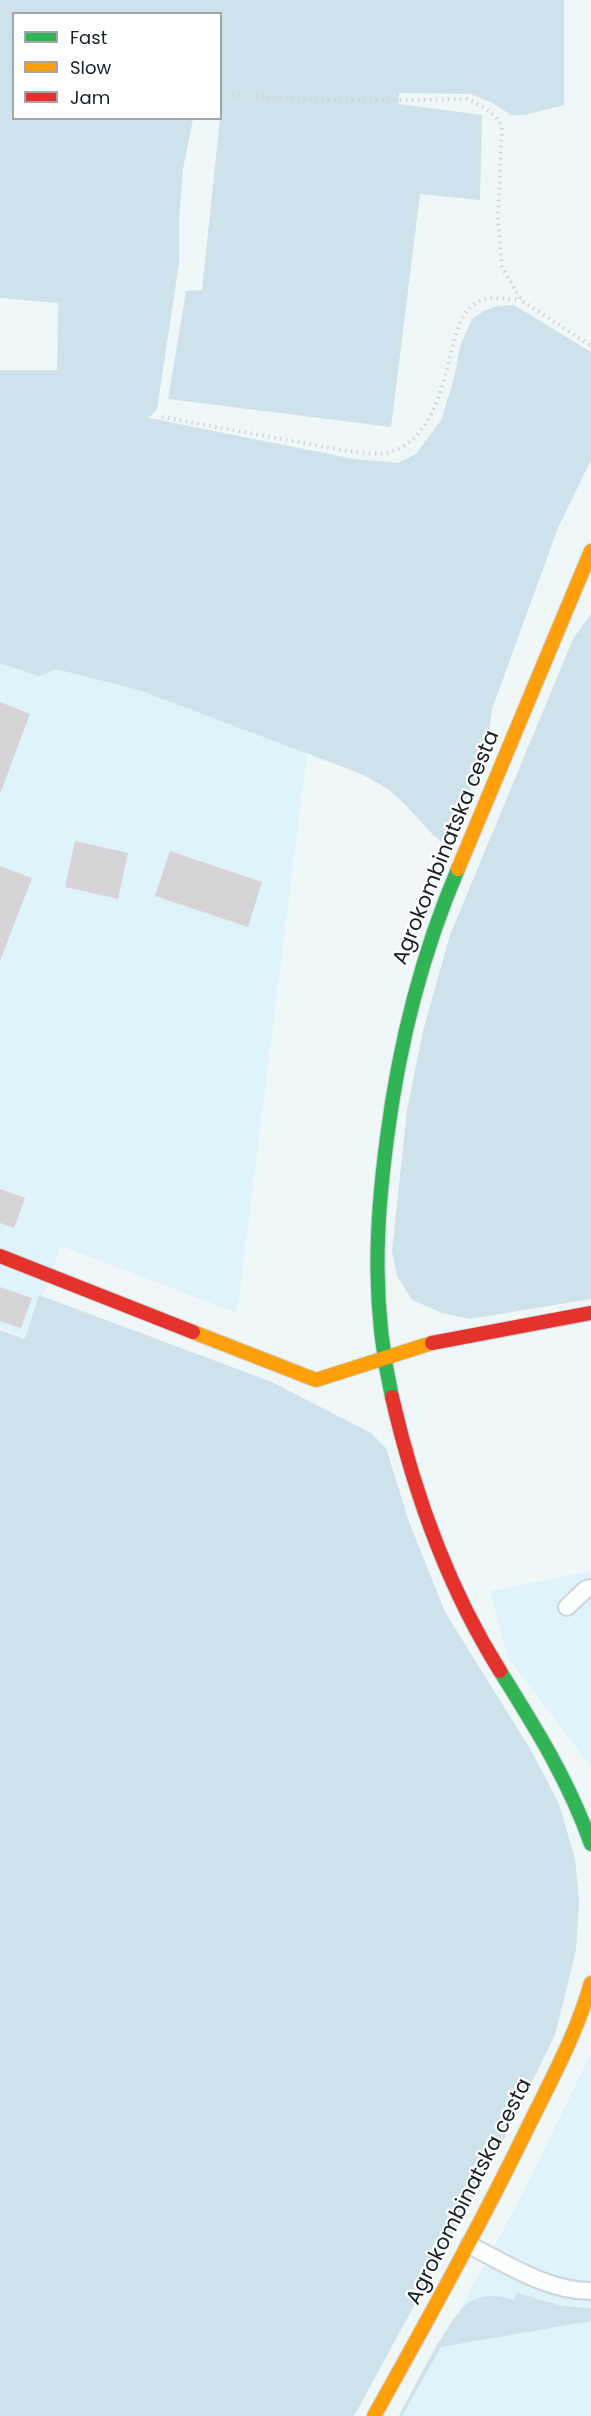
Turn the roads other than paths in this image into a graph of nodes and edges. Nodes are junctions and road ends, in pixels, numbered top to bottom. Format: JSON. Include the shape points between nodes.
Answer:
{"nodes":[{"id":1,"x":591,"y":551,"type":"edge"},
{"id":2,"x":585,"y":584,"type":"edge"},
{"id":3,"x":0,"y":1256,"type":"edge"},
{"id":4,"x":591,"y":1313,"type":"edge"},
{"id":5,"x":385,"y":1359,"type":"junction"},
{"id":6,"x":591,"y":1588,"type":"edge"},
{"id":7,"x":567,"y":1607,"type":"dead end"},
{"id":8,"x":591,"y":1844,"type":"edge"},
{"id":9,"x":591,"y":1983,"type":"edge"},
{"id":10,"x":469,"y":2245,"type":"junction"},
{"id":11,"x":591,"y":2290,"type":"edge"},
{"id":12,"x":374,"y":2416,"type":"edge"}],
"edges":[{"from":1,"to":2,"type":"street","name":"Agrokombinatska cesta"},
{"from":2,"to":5,"type":"street","name":"Agrokombinatska cesta","via":[[450,888],[411,1001],[389,1118],[378,1208],[376,1281]]},
{"from":3,"to":5,"type":"street","via":[[316,1380]]},
{"from":4,"to":5,"type":"street","via":[[443,1338]]},
{"from":5,"to":8,"type":"street","name":"Agrokombinatska cesta","via":[[404,1443],[446,1566],[479,1636],[560,1767]]},
{"from":6,"to":7,"type":"lane"},
{"from":9,"to":10,"type":"street","name":"Agrokombinatska cesta","via":[[565,2050]]},
{"from":10,"to":11,"type":"lane","via":[[541,2281],[574,2291]]},
{"from":10,"to":12,"type":"street","name":"Agrokombinatska cesta"}]}
